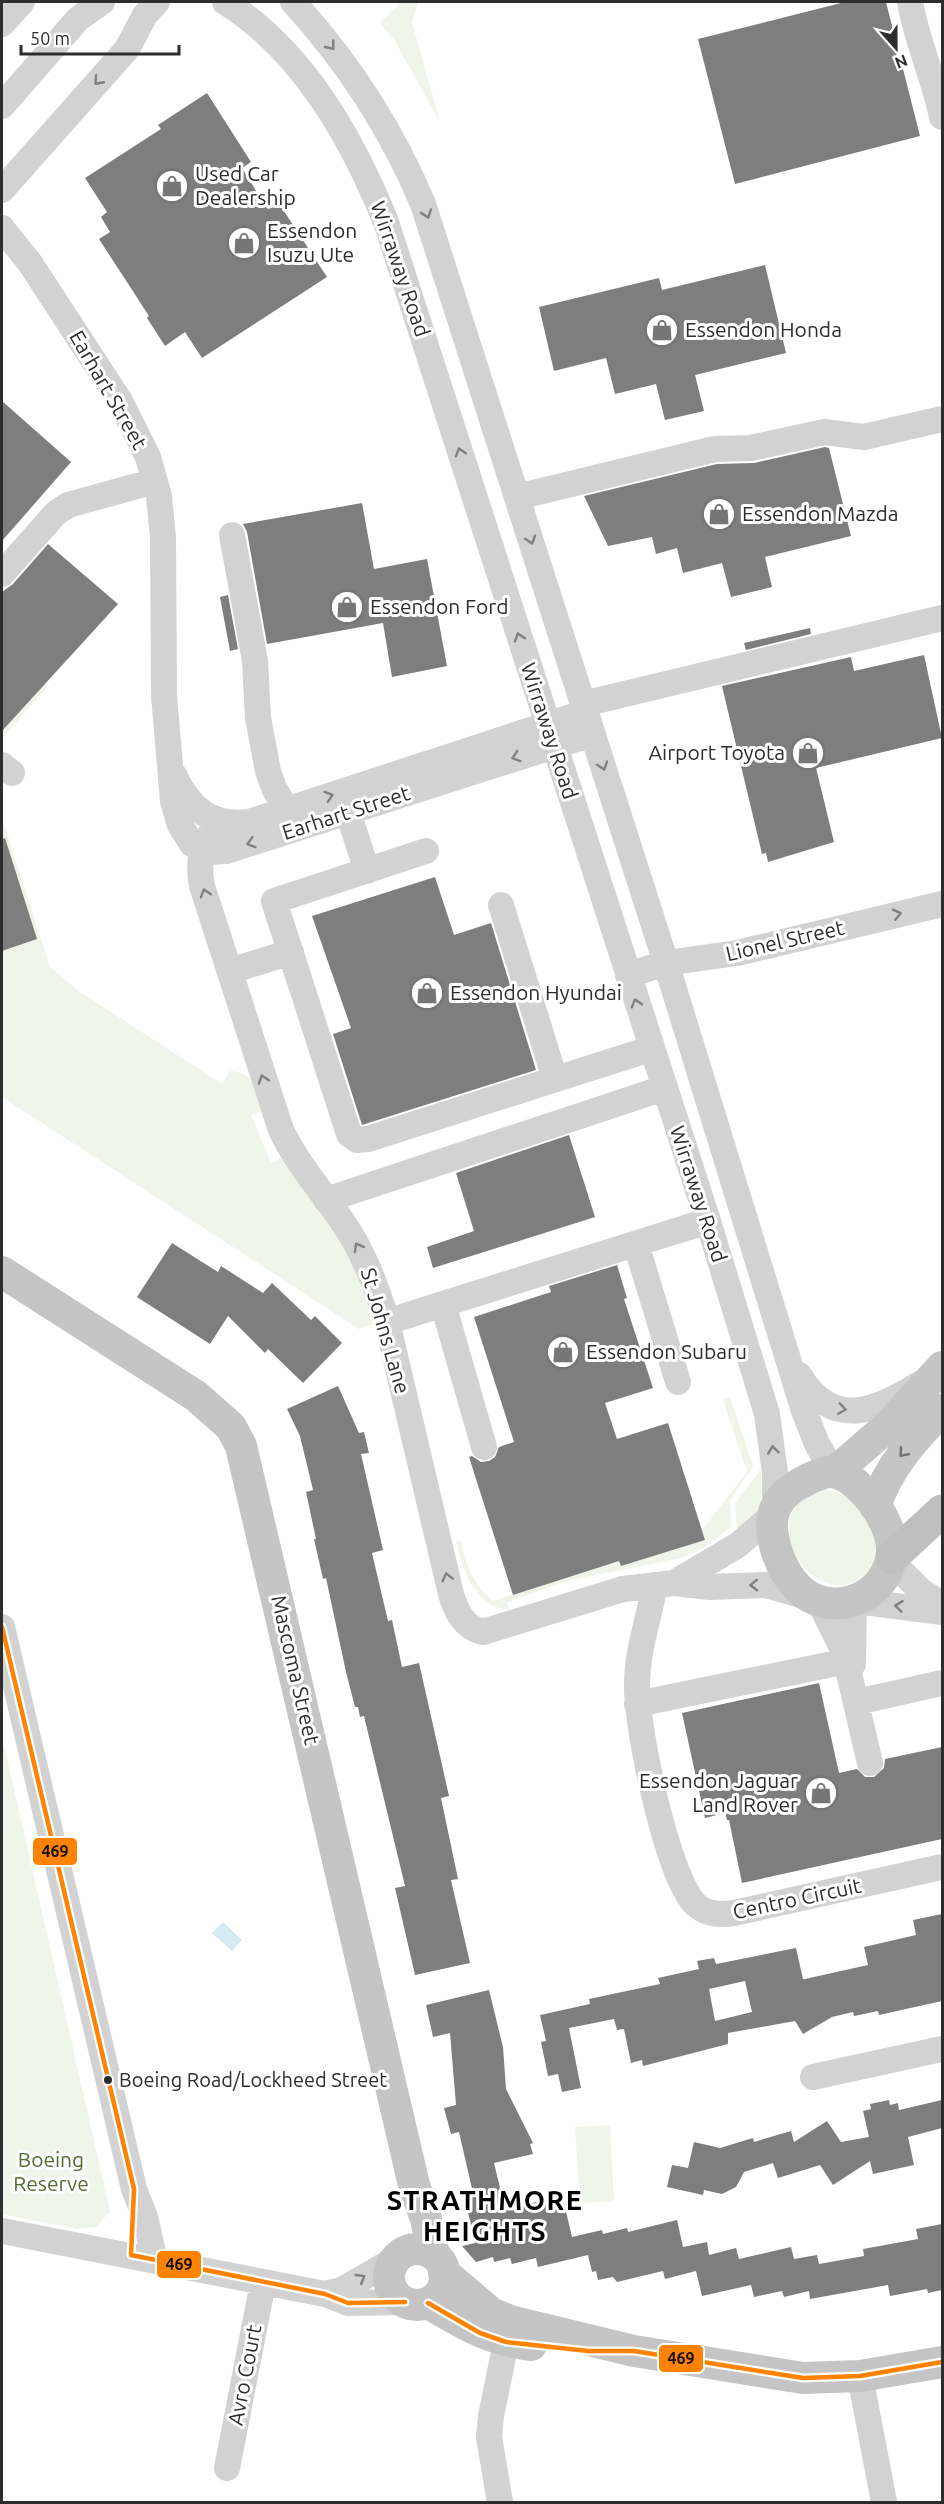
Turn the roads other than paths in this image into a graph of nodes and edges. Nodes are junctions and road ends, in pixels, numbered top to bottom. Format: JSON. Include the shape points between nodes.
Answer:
{"nodes":[{"id":1,"x":22,"y":2,"type":"edge"},
{"id":2,"x":102,"y":2,"type":"edge"},
{"id":3,"x":158,"y":2,"type":"edge"},
{"id":4,"x":225,"y":2,"type":"edge"},
{"id":5,"x":293,"y":2,"type":"edge"},
{"id":6,"x":910,"y":2,"type":"edge"},
{"id":7,"x":2,"y":24,"type":"edge"},
{"id":8,"x":2,"y":106,"type":"edge"},
{"id":9,"x":942,"y":117,"type":"edge"},
{"id":10,"x":2,"y":190,"type":"edge"},
{"id":11,"x":2,"y":228,"type":"edge"},
{"id":12,"x":447,"y":277,"type":"junction"},
{"id":13,"x":408,"y":289,"type":"junction"},
{"id":14,"x":942,"y":419,"type":"edge"},
{"id":15,"x":155,"y":481,"type":"junction"},
{"id":16,"x":517,"y":496,"type":"junction"},
{"id":17,"x":232,"y":534,"type":"dead end"},
{"id":18,"x":2,"y":574,"type":"edge"},
{"id":19,"x":942,"y":618,"type":"edge"},
{"id":20,"x":587,"y":717,"type":"junction"},
{"id":21,"x":551,"y":735,"type":"junction"},
{"id":22,"x":168,"y":752,"type":"junction"},
{"id":23,"x":348,"y":812,"type":"junction"},
{"id":24,"x":293,"y":819,"type":"junction"},
{"id":25,"x":230,"y":823,"type":"junction"},
{"id":26,"x":204,"y":851,"type":"junction"},
{"id":27,"x":426,"y":851,"type":"dead end"},
{"id":28,"x":367,"y":871,"type":"junction"},
{"id":29,"x":942,"y":904,"type":"edge"},
{"id":30,"x":501,"y":905,"type":"dead end"},
{"id":31,"x":291,"y":952,"type":"junction"},
{"id":32,"x":666,"y":963,"type":"junction"},
{"id":33,"x":230,"y":971,"type":"junction"},
{"id":34,"x":628,"y":975,"type":"junction"},
{"id":35,"x":650,"y":1049,"type":"junction"},
{"id":36,"x":555,"y":1079,"type":"junction"},
{"id":37,"x":664,"y":1088,"type":"junction"},
{"id":38,"x":739,"y":1196,"type":"junction"},
{"id":39,"x":326,"y":1200,"type":"junction"},
{"id":40,"x":705,"y":1214,"type":"junction"},
{"id":41,"x":636,"y":1244,"type":"junction"},
{"id":42,"x":2,"y":1272,"type":"edge"},
{"id":43,"x":443,"y":1304,"type":"junction"},
{"id":44,"x":387,"y":1322,"type":"junction"},
{"id":45,"x":788,"y":1356,"type":"junction"},
{"id":46,"x":938,"y":1371,"type":"edge"},
{"id":47,"x":678,"y":1382,"type":"dead end"},
{"id":48,"x":942,"y":1410,"type":"edge"},
{"id":49,"x":484,"y":1447,"type":"dead end"},
{"id":50,"x":834,"y":1472,"type":"junction"},
{"id":51,"x":875,"y":1506,"type":"junction"},
{"id":52,"x":775,"y":1511,"type":"junction"},
{"id":53,"x":942,"y":1511,"type":"edge"},
{"id":54,"x":891,"y":1559,"type":"junction"},
{"id":55,"x":664,"y":1584,"type":"junction"},
{"id":56,"x":815,"y":1599,"type":"junction"},
{"id":57,"x":855,"y":1601,"type":"junction"},
{"id":58,"x":942,"y":1604,"type":"edge"},
{"id":59,"x":942,"y":1612,"type":"edge"},
{"id":60,"x":2,"y":1627,"type":"edge"},
{"id":61,"x":850,"y":1661,"type":"junction"},
{"id":62,"x":942,"y":1683,"type":"edge"},
{"id":63,"x":856,"y":1694,"type":"junction"},
{"id":64,"x":637,"y":1704,"type":"junction"},
{"id":65,"x":870,"y":1763,"type":"dead end"},
{"id":66,"x":942,"y":1867,"type":"edge"},
{"id":67,"x":942,"y":2049,"type":"edge"},
{"id":68,"x":813,"y":2077,"type":"dead end"},
{"id":69,"x":414,"y":2186,"type":"junction"},
{"id":70,"x":2,"y":2231,"type":"edge"},
{"id":71,"x":400,"y":2256,"type":"junction"},
{"id":72,"x":143,"y":2258,"type":"junction"},
{"id":73,"x":439,"y":2264,"type":"junction"},
{"id":74,"x":263,"y":2283,"type":"junction"},
{"id":75,"x":325,"y":2294,"type":"junction"},
{"id":76,"x":417,"y":2303,"type":"junction"},
{"id":77,"x":508,"y":2332,"type":"junction"},
{"id":78,"x":942,"y":2362,"type":"edge"},
{"id":79,"x":860,"y":2376,"type":"junction"},
{"id":80,"x":227,"y":2468,"type":"dead end"},
{"id":81,"x":500,"y":2502,"type":"edge"},
{"id":82,"x":884,"y":2502,"type":"edge"}],
"edges":[{"from":1,"to":7,"type":"street"},
{"from":2,"to":8,"type":"street","via":[[78,19]]},
{"from":3,"to":10,"type":"street","one_way":true,"via":[[147,11],[127,49]]},
{"from":4,"to":13,"type":"street","name":"Wirraway Road","via":[[279,45],[334,118],[373,189]]},
{"from":5,"to":12,"type":"street","name":"Wirraway Road","one_way":true,"via":[[352,71],[388,128],[423,204]]},
{"from":6,"to":9,"type":"street"},
{"from":11,"to":15,"type":"street","name":"Earhart Street","via":[[30,263],[120,401],[138,434]]},
{"from":12,"to":13,"type":"street"},
{"from":12,"to":16,"type":"street","name":"Wirraway Road"},
{"from":21,"to":13,"type":"street","name":"Wirraway Road","one_way":true},
{"from":14,"to":16,"type":"street","via":[[864,437],[824,432],[751,448],[715,449]]},
{"from":15,"to":18,"type":"street","via":[[68,505],[56,513]]},
{"from":15,"to":22,"type":"street","name":"Earhart Street","via":[[163,538],[163,674]]},
{"from":16,"to":20,"type":"street","name":"Wirraway Road","one_way":true},
{"from":17,"to":24,"type":"street","via":[[255,661],[258,718],[268,771]]},
{"from":19,"to":20,"type":"street","name":"Earhart Street"},
{"from":20,"to":21,"type":"street","name":"Earhart Street"},
{"from":20,"to":32,"type":"street","name":"Wirraway Road","one_way":true},
{"from":21,"to":23,"type":"street","name":"Earhart Street","one_way":true},
{"from":24,"to":21,"type":"street","name":"Earhart Street","one_way":true},
{"from":21,"to":34,"type":"street","name":"Wirraway Road"},
{"from":22,"to":25,"type":"street","name":"Earhart Street","via":[[173,772],[188,800],[210,818]]},
{"from":22,"to":26,"type":"street","name":"Earhart Street","via":[[178,818],[190,841]]},
{"from":23,"to":24,"type":"street","name":"Earhart Street"},
{"from":23,"to":28,"type":"street"},
{"from":24,"to":25,"type":"street","name":"Earhart Street"},
{"from":24,"to":26,"type":"street","name":"Earhart Street","one_way":true,"via":[[223,852]]},
{"from":25,"to":26,"type":"street","via":[[211,832]]},
{"from":33,"to":26,"type":"street","name":"St Johns Lane","one_way":true,"via":[[200,878]]},
{"from":27,"to":28,"type":"street"},
{"from":28,"to":31,"type":"street","via":[[274,901]]},
{"from":32,"to":29,"type":"street","name":"Lionel Street","one_way":true,"via":[[726,955]]},
{"from":30,"to":36,"type":"street"},
{"from":31,"to":33,"type":"street"},
{"from":31,"to":36,"type":"street","via":[[347,1131],[357,1140]]},
{"from":32,"to":34,"type":"street","name":"Lionel Street"},
{"from":32,"to":38,"type":"street","name":"Wirraway Road"},
{"from":39,"to":33,"type":"street","name":"St Johns Lane","one_way":true,"via":[[300,1166],[281,1130]]},
{"from":35,"to":34,"type":"street","name":"Wirraway Road","one_way":true},
{"from":35,"to":36,"type":"street"},
{"from":35,"to":37,"type":"street","name":"Wirraway Road"},
{"from":37,"to":39,"type":"street"},
{"from":37,"to":40,"type":"street","name":"Wirraway Road"},
{"from":38,"to":40,"type":"street"},
{"from":38,"to":45,"type":"street","name":"Wirraway Road"},
{"from":44,"to":39,"type":"street","name":"St Johns Lane","one_way":true,"via":[[367,1263]]},
{"from":40,"to":41,"type":"street"},
{"from":52,"to":40,"type":"street","name":"Wirraway Road","one_way":true,"via":[[774,1459],[767,1414]]},
{"from":41,"to":43,"type":"street"},
{"from":41,"to":47,"type":"street"},
{"from":42,"to":69,"type":"main road","name":"Mascoma Street","via":[[196,1396],[231,1427],[241,1446]]},
{"from":43,"to":44,"type":"street"},
{"from":43,"to":49,"type":"street"},
{"from":55,"to":44,"type":"street","name":"St Johns Lane","one_way":true,"via":[[594,1597],[489,1630],[472,1628],[460,1616],[451,1594]]},
{"from":45,"to":46,"type":"street","name":"Wirraway Road","one_way":true,"via":[[820,1401],[848,1411],[881,1404]]},
{"from":45,"to":50,"type":"street","name":"Wirraway Road","via":[[808,1424]]},
{"from":46,"to":50,"type":"main road","via":[[888,1426]]},
{"from":48,"to":51,"type":"main road","one_way":true,"via":[[896,1461]]},
{"from":50,"to":51,"type":"main road","via":[[852,1480]]},
{"from":50,"to":52,"type":"main road","via":[[796,1486]]},
{"from":51,"to":54,"type":"main road","via":[[890,1536]]},
{"from":52,"to":55,"type":"street","name":"St Johns Lane","via":[[738,1545]]},
{"from":52,"to":56,"type":"main road","via":[[774,1536],[781,1562],[797,1587]]},
{"from":53,"to":54,"type":"highway"},
{"from":54,"to":57,"type":"main road","via":[[878,1583]]},
{"from":54,"to":58,"type":"street","via":[[921,1591]]},
{"from":56,"to":55,"type":"street","name":"St Johns Lane","one_way":true,"via":[[766,1585]]},
{"from":55,"to":64,"type":"street","name":"Centro Circuit","via":[[639,1658]]},
{"from":56,"to":57,"type":"main road","via":[[834,1605]]},
{"from":56,"to":61,"type":"street"},
{"from":59,"to":57,"type":"street","one_way":true},
{"from":57,"to":61,"type":"street"},
{"from":60,"to":72,"type":"street","via":[[134,2189]]},
{"from":61,"to":63,"type":"street"},
{"from":61,"to":64,"type":"street"},
{"from":62,"to":63,"type":"street"},
{"from":63,"to":65,"type":"street"},
{"from":64,"to":66,"type":"street","name":"Centro Circuit","via":[[667,1841],[689,1896],[701,1909],[717,1915],[734,1913]]},
{"from":67,"to":68,"type":"street"},
{"from":69,"to":71,"type":"main road","name":"Mascoma Street"},
{"from":69,"to":73,"type":"main road","name":"Mascoma Street"},
{"from":70,"to":72,"type":"street"},
{"from":71,"to":73,"type":"main road","via":[[419,2250]]},
{"from":75,"to":71,"type":"street","one_way":true,"via":[[342,2290]]},
{"from":71,"to":76,"type":"main road","via":[[392,2265],[393,2291]]},
{"from":72,"to":74,"type":"street"},
{"from":73,"to":76,"type":"main road","via":[[441,2290]]},
{"from":73,"to":77,"type":"main road"},
{"from":74,"to":75,"type":"street"},
{"from":74,"to":80,"type":"street","name":"Avro Court"},
{"from":75,"to":76,"type":"street","via":[[348,2303]]},
{"from":76,"to":77,"type":"main road","via":[[480,2333]]},
{"from":77,"to":79,"type":"main road","via":[[803,2378]]},
{"from":77,"to":81,"type":"street","via":[[489,2437]]},
{"from":78,"to":79,"type":"main road"},
{"from":79,"to":82,"type":"street"}]}
